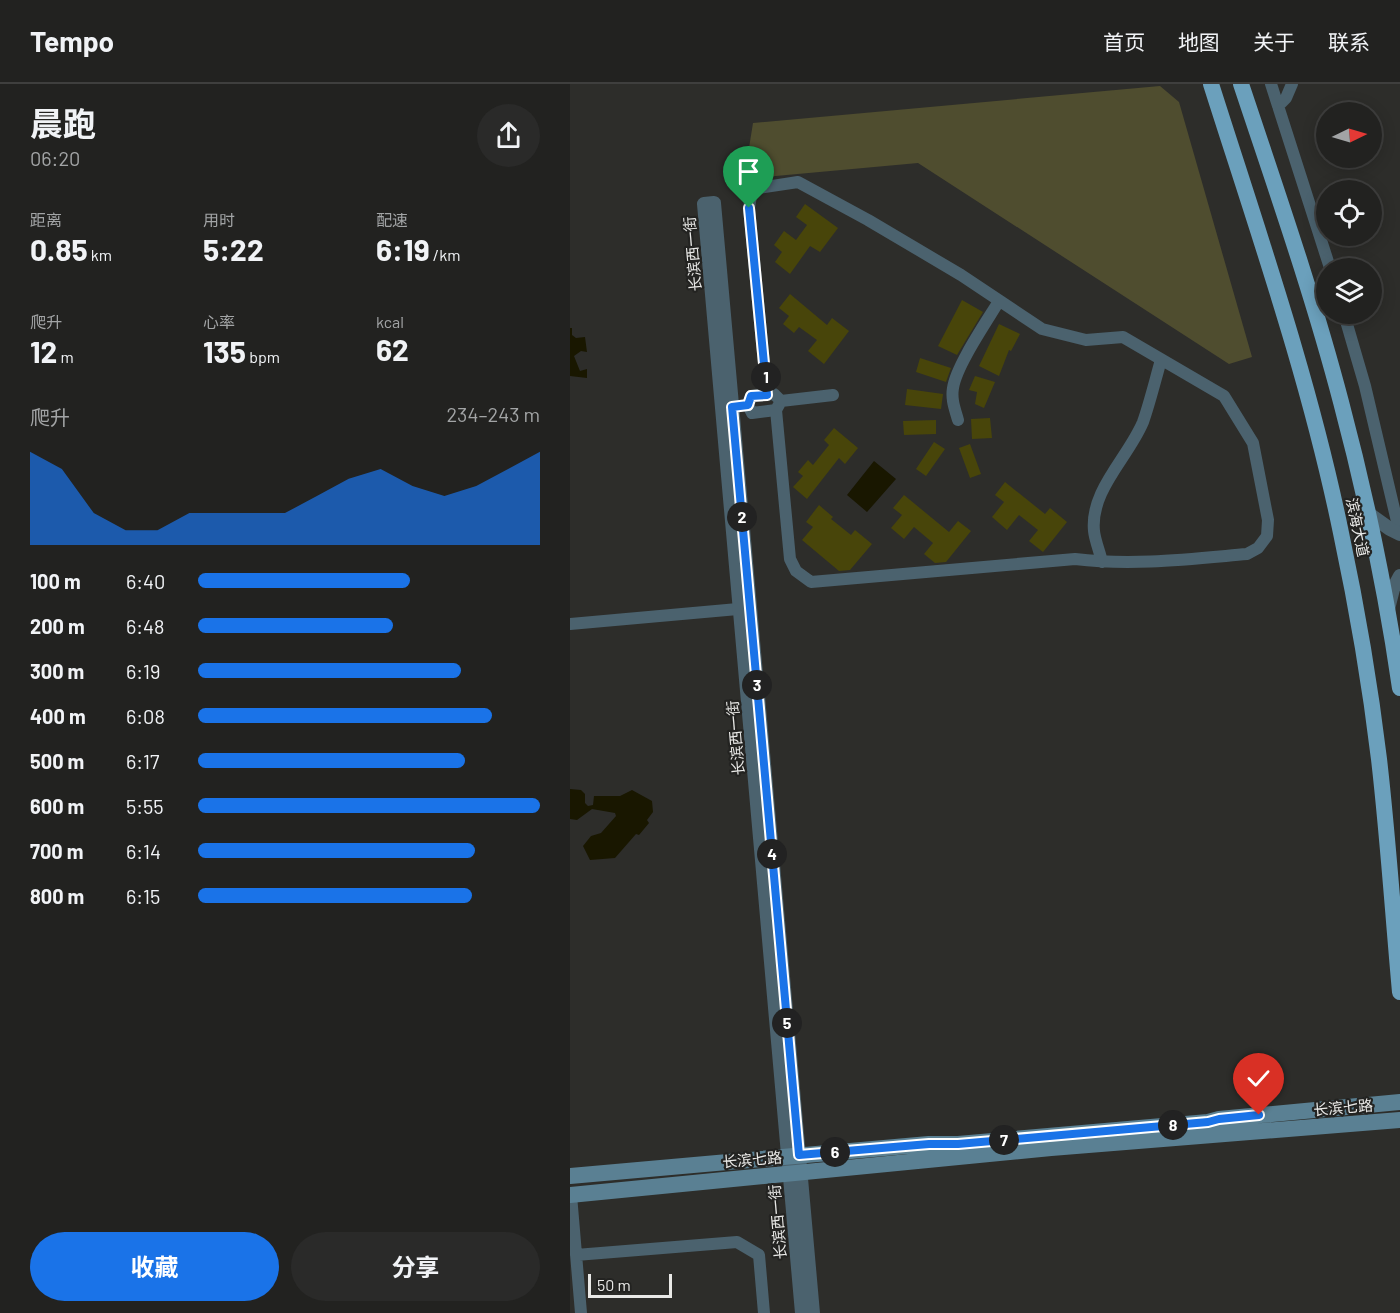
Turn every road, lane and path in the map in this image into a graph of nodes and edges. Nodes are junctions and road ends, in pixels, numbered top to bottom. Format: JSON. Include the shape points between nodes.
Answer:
{"nodes":[{"id":1,"x":1211,"y":84,"type":"edge"},
{"id":2,"x":1241,"y":84,"type":"edge"},
{"id":3,"x":1271,"y":84,"type":"edge"},
{"id":4,"x":1292,"y":84,"type":"edge"},
{"id":5,"x":1278,"y":106,"type":"junction"},
{"id":6,"x":1327,"y":258,"type":"edge"},
{"id":7,"x":999,"y":301,"type":"junction"},
{"id":8,"x":1347,"y":324,"type":"edge"},
{"id":9,"x":1161,"y":360,"type":"junction"},
{"id":10,"x":767,"y":395,"type":"junction"},
{"id":11,"x":833,"y":395,"type":"dead end"},
{"id":12,"x":748,"y":405,"type":"junction"},
{"id":13,"x":778,"y":406,"type":"junction"},
{"id":14,"x":732,"y":407,"type":"junction"},
{"id":15,"x":958,"y":420,"type":"dead end"},
{"id":16,"x":1369,"y":514,"type":"junction"},
{"id":17,"x":1400,"y":534,"type":"edge"},
{"id":18,"x":1102,"y":562,"type":"junction"},
{"id":19,"x":1400,"y":576,"type":"edge"},
{"id":20,"x":745,"y":608,"type":"junction"},
{"id":21,"x":1388,"y":610,"type":"junction"},
{"id":22,"x":570,"y":624,"type":"edge"},
{"id":23,"x":1400,"y":688,"type":"edge"},
{"id":24,"x":1400,"y":992,"type":"edge"},
{"id":25,"x":1400,"y":1102,"type":"edge"},
{"id":26,"x":1400,"y":1120,"type":"edge"},
{"id":27,"x":793,"y":1156,"type":"junction"},
{"id":28,"x":795,"y":1174,"type":"junction"},
{"id":29,"x":570,"y":1176,"type":"edge"},
{"id":30,"x":571,"y":1195,"type":"edge"},
{"id":31,"x":576,"y":1255,"type":"junction"},
{"id":32,"x":581,"y":1313,"type":"edge"},
{"id":33,"x":764,"y":1313,"type":"edge"},
{"id":34,"x":802,"y":1313,"type":"edge"},
{"id":35,"x":813,"y":1313,"type":"edge"}],
"edges":[{"from":1,"to":24,"type":"highway","name":"滨海大道","via":[[1284,314],[1341,531],[1378,757]]},
{"from":2,"to":16,"type":"highway","name":"滨海大道","via":[[1327,351]]},
{"from":3,"to":5,"type":"street"},
{"from":4,"to":5,"type":"street"},
{"from":5,"to":6,"type":"street"},
{"from":7,"to":9,"type":"street","via":[[1042,329],[1086,340],[1123,338]]},
{"from":7,"to":10,"type":"street","via":[[889,232],[798,182],[759,188],[751,196],[749,208]]},
{"from":7,"to":15,"type":"street","via":[[953,386],[952,403]]},
{"from":8,"to":17,"type":"street"},
{"from":9,"to":18,"type":"street","via":[[1143,422],[1097,506],[1094,530]]},
{"from":9,"to":18,"type":"street","via":[[1224,396],[1253,443],[1268,520],[1267,536],[1247,554]]},
{"from":10,"to":12,"type":"street","via":[[751,396]]},
{"from":10,"to":13,"type":"street","via":[[774,394]]},
{"from":11,"to":13,"type":"street"},
{"from":12,"to":13,"type":"street","via":[[752,413]]},
{"from":12,"to":14,"type":"street"},
{"from":13,"to":18,"type":"street","via":[[790,559],[796,571],[811,582],[1076,559]]},
{"from":14,"to":20,"type":"street","name":"长滨西一街"},
{"from":14,"to":20,"type":"street","name":"长滨西一街","via":[[714,203],[704,204]]},
{"from":16,"to":17,"type":"street"},
{"from":16,"to":21,"type":"highway","name":"滨海大道"},
{"from":19,"to":21,"type":"street"},
{"from":20,"to":22,"type":"street"},
{"from":20,"to":27,"type":"street","name":"长滨西一街"},
{"from":21,"to":23,"type":"highway","name":"滨海大道"},
{"from":25,"to":27,"type":"main road","name":"长滨七路"},
{"from":26,"to":28,"type":"main road","name":"长滨七路","via":[[1086,1145]]},
{"from":27,"to":28,"type":"street","name":"长滨西一街"},
{"from":27,"to":29,"type":"main road","name":"长滨七路"},
{"from":28,"to":30,"type":"main road","name":"长滨七路"},
{"from":28,"to":34,"type":"street","name":"长滨西一街"},
{"from":28,"to":35,"type":"street","name":"长滨西一街"},
{"from":30,"to":31,"type":"street"},
{"from":31,"to":32,"type":"street"},
{"from":31,"to":33,"type":"street","via":[[737,1242],[759,1255]]}]}
